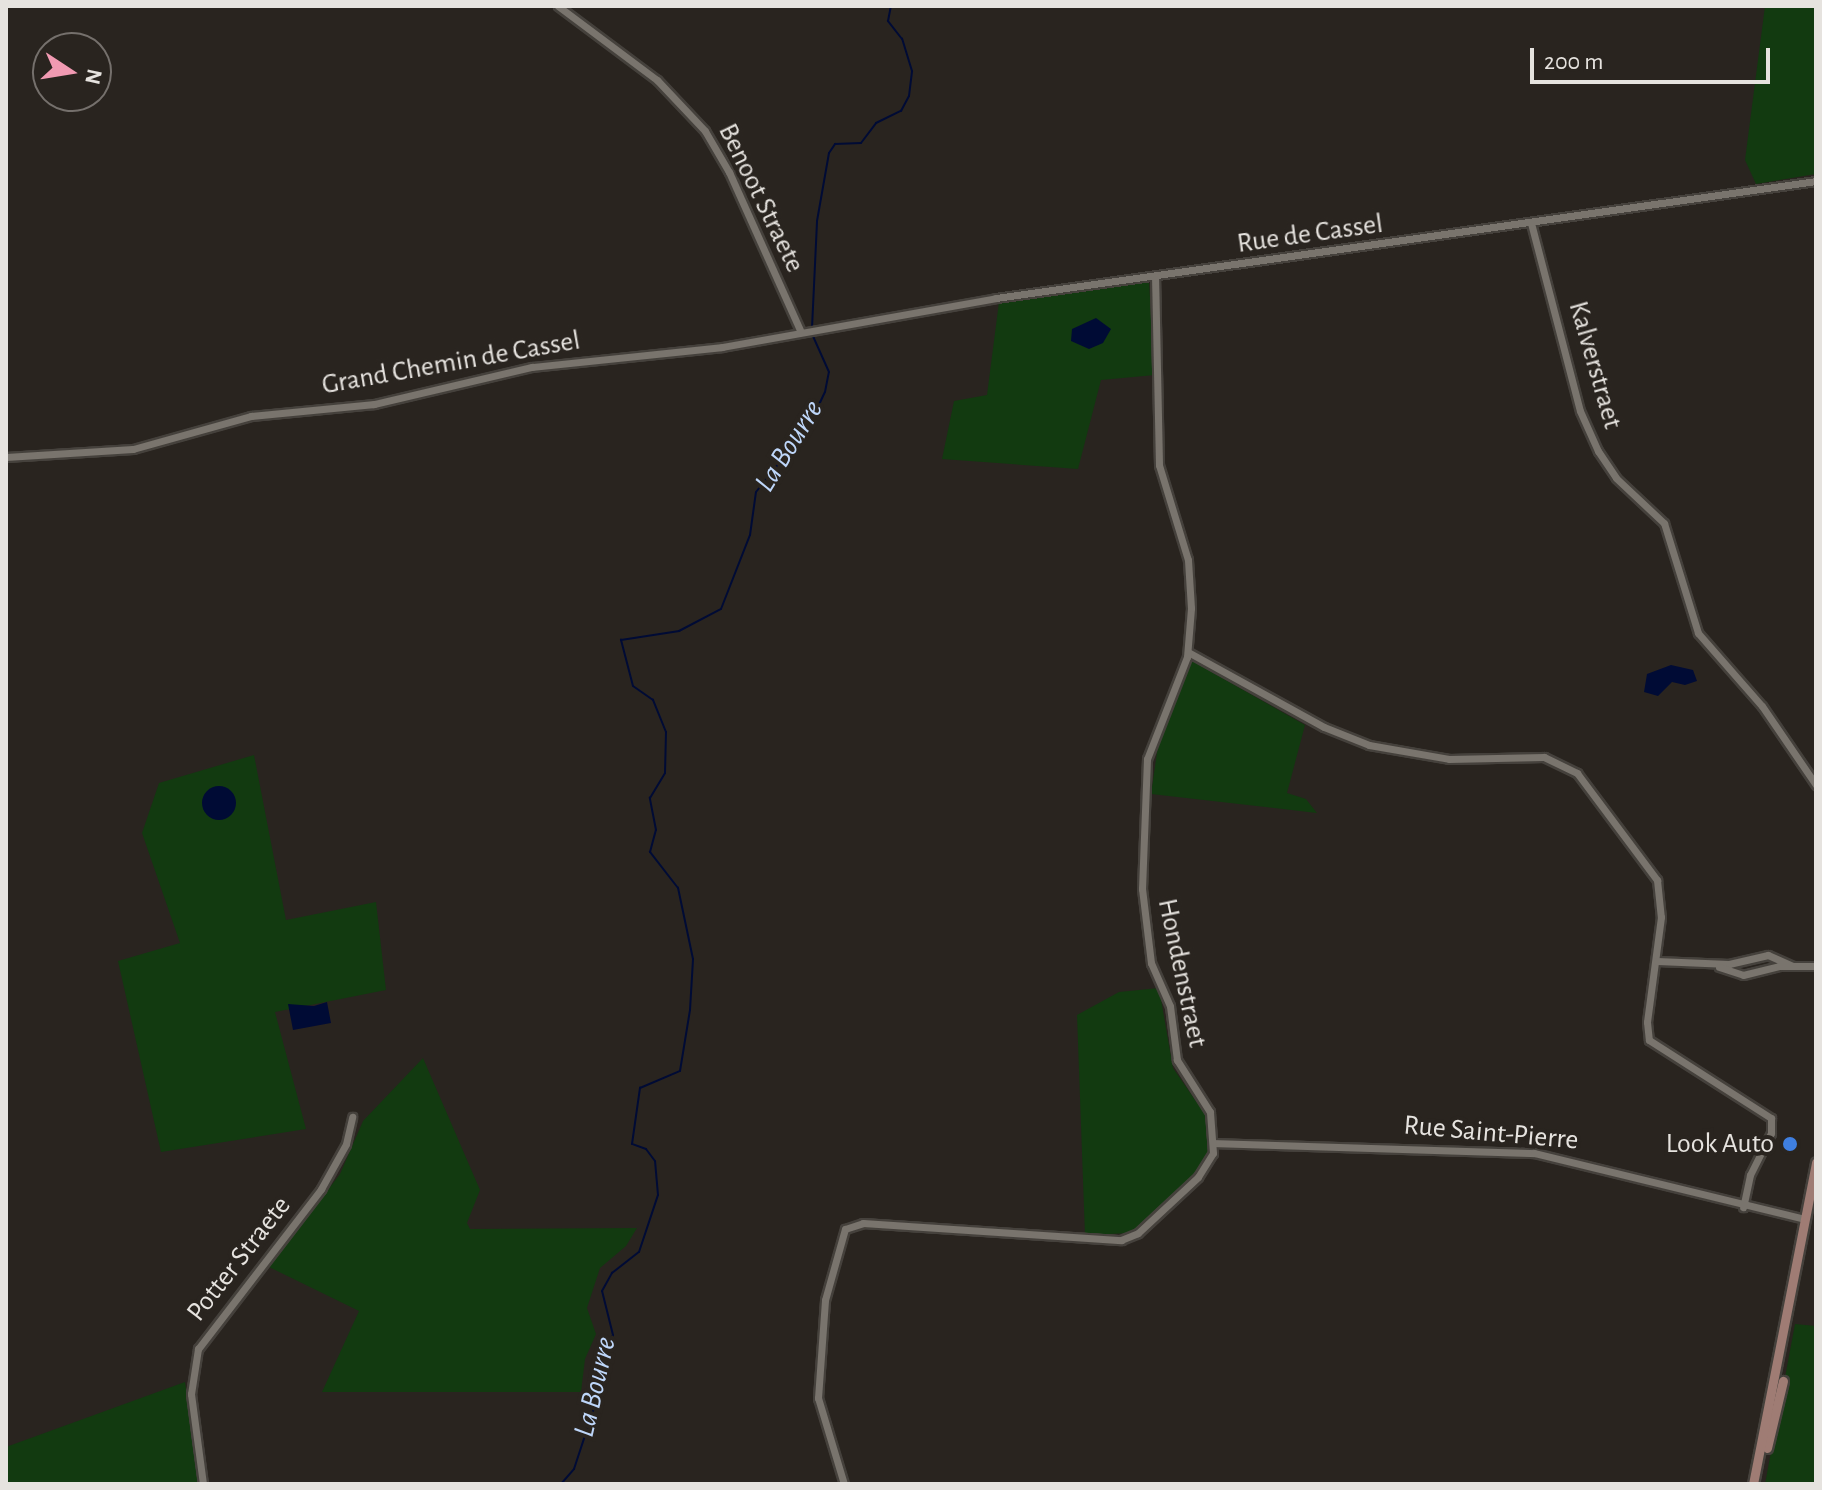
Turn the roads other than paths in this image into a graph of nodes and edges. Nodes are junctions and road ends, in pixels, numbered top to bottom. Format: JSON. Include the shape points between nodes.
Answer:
{"nodes":[{"id":1,"x":558,"y":6,"type":"edge"},
{"id":2,"x":1816,"y":181,"type":"edge"},
{"id":3,"x":1531,"y":223,"type":"junction"},
{"id":4,"x":1155,"y":277,"type":"junction"},
{"id":5,"x":814,"y":327,"type":"joint"},
{"id":6,"x":800,"y":330,"type":"junction"},
{"id":7,"x":6,"y":457,"type":"edge"},
{"id":8,"x":1188,"y":652,"type":"junction"},
{"id":9,"x":1816,"y":785,"type":"edge"},
{"id":10,"x":1657,"y":961,"type":"junction"},
{"id":11,"x":1713,"y":964,"type":"junction"},
{"id":12,"x":1793,"y":966,"type":"junction"},
{"id":13,"x":1816,"y":966,"type":"edge"},
{"id":14,"x":352,"y":1117,"type":"dead end"},
{"id":15,"x":1215,"y":1143,"type":"junction"},
{"id":16,"x":1816,"y":1162,"type":"edge"},
{"id":17,"x":1816,"y":1187,"type":"edge"},
{"id":18,"x":1743,"y":1207,"type":"junction"},
{"id":19,"x":1808,"y":1215,"type":"edge"},
{"id":20,"x":1755,"y":1479,"type":"edge"},
{"id":21,"x":203,"y":1484,"type":"edge"},
{"id":22,"x":844,"y":1484,"type":"edge"}],
"edges":[{"from":1,"to":6,"type":"street","name":"Benoot Straete","via":[[651,75],[700,124],[729,172]]},
{"from":2,"to":3,"type":"street","name":"Rue de Cassel"},
{"from":3,"to":4,"type":"street","name":"Rue de Cassel"},
{"from":3,"to":9,"type":"street","name":"Kalverstraet","via":[[1580,411],[1594,445],[1616,478],[1664,523],[1701,637],[1762,706]]},
{"from":4,"to":5,"type":"street","name":"Rue de Cassel"},
{"from":4,"to":8,"type":"street","name":"Hondenstraet","via":[[1159,465],[1189,570]]},
{"from":5,"to":6,"type":"street","name":"Grand Chemin de Cassel"},
{"from":6,"to":7,"type":"street","name":"Grand Chemin de Cassel","via":[[712,348],[512,370],[366,406],[251,416],[133,449]]},
{"from":8,"to":10,"type":"street","via":[[1324,727],[1369,745],[1449,759],[1544,757],[1569,766],[1655,875],[1661,904]]},
{"from":8,"to":15,"type":"street","name":"Hondenstraet","via":[[1147,759],[1142,882],[1151,963],[1170,1006],[1177,1060],[1208,1108]]},
{"from":10,"to":11,"type":"street"},
{"from":10,"to":18,"type":"street","via":[[1649,1040],[1771,1118],[1771,1133],[1750,1175]]},
{"from":11,"to":12,"type":"street","via":[[1743,975]]},
{"from":11,"to":12,"type":"street","via":[[1768,955]]},
{"from":12,"to":13,"type":"street"},
{"from":14,"to":21,"type":"street","name":"Potter Straete","via":[[346,1144],[321,1189],[198,1349],[191,1394]]},
{"from":15,"to":18,"type":"street","name":"Rue Saint-Pierre","via":[[1526,1152],[1580,1161]]},
{"from":15,"to":22,"type":"street","via":[[1202,1172],[1138,1233],[1121,1240],[863,1223],[845,1229],[825,1300],[818,1398]]},
{"from":16,"to":19,"type":"main road"},
{"from":17,"to":19,"type":"main road"},
{"from":18,"to":19,"type":"street","name":"Rue Saint-Pierre"},
{"from":19,"to":20,"type":"main road"}]}
